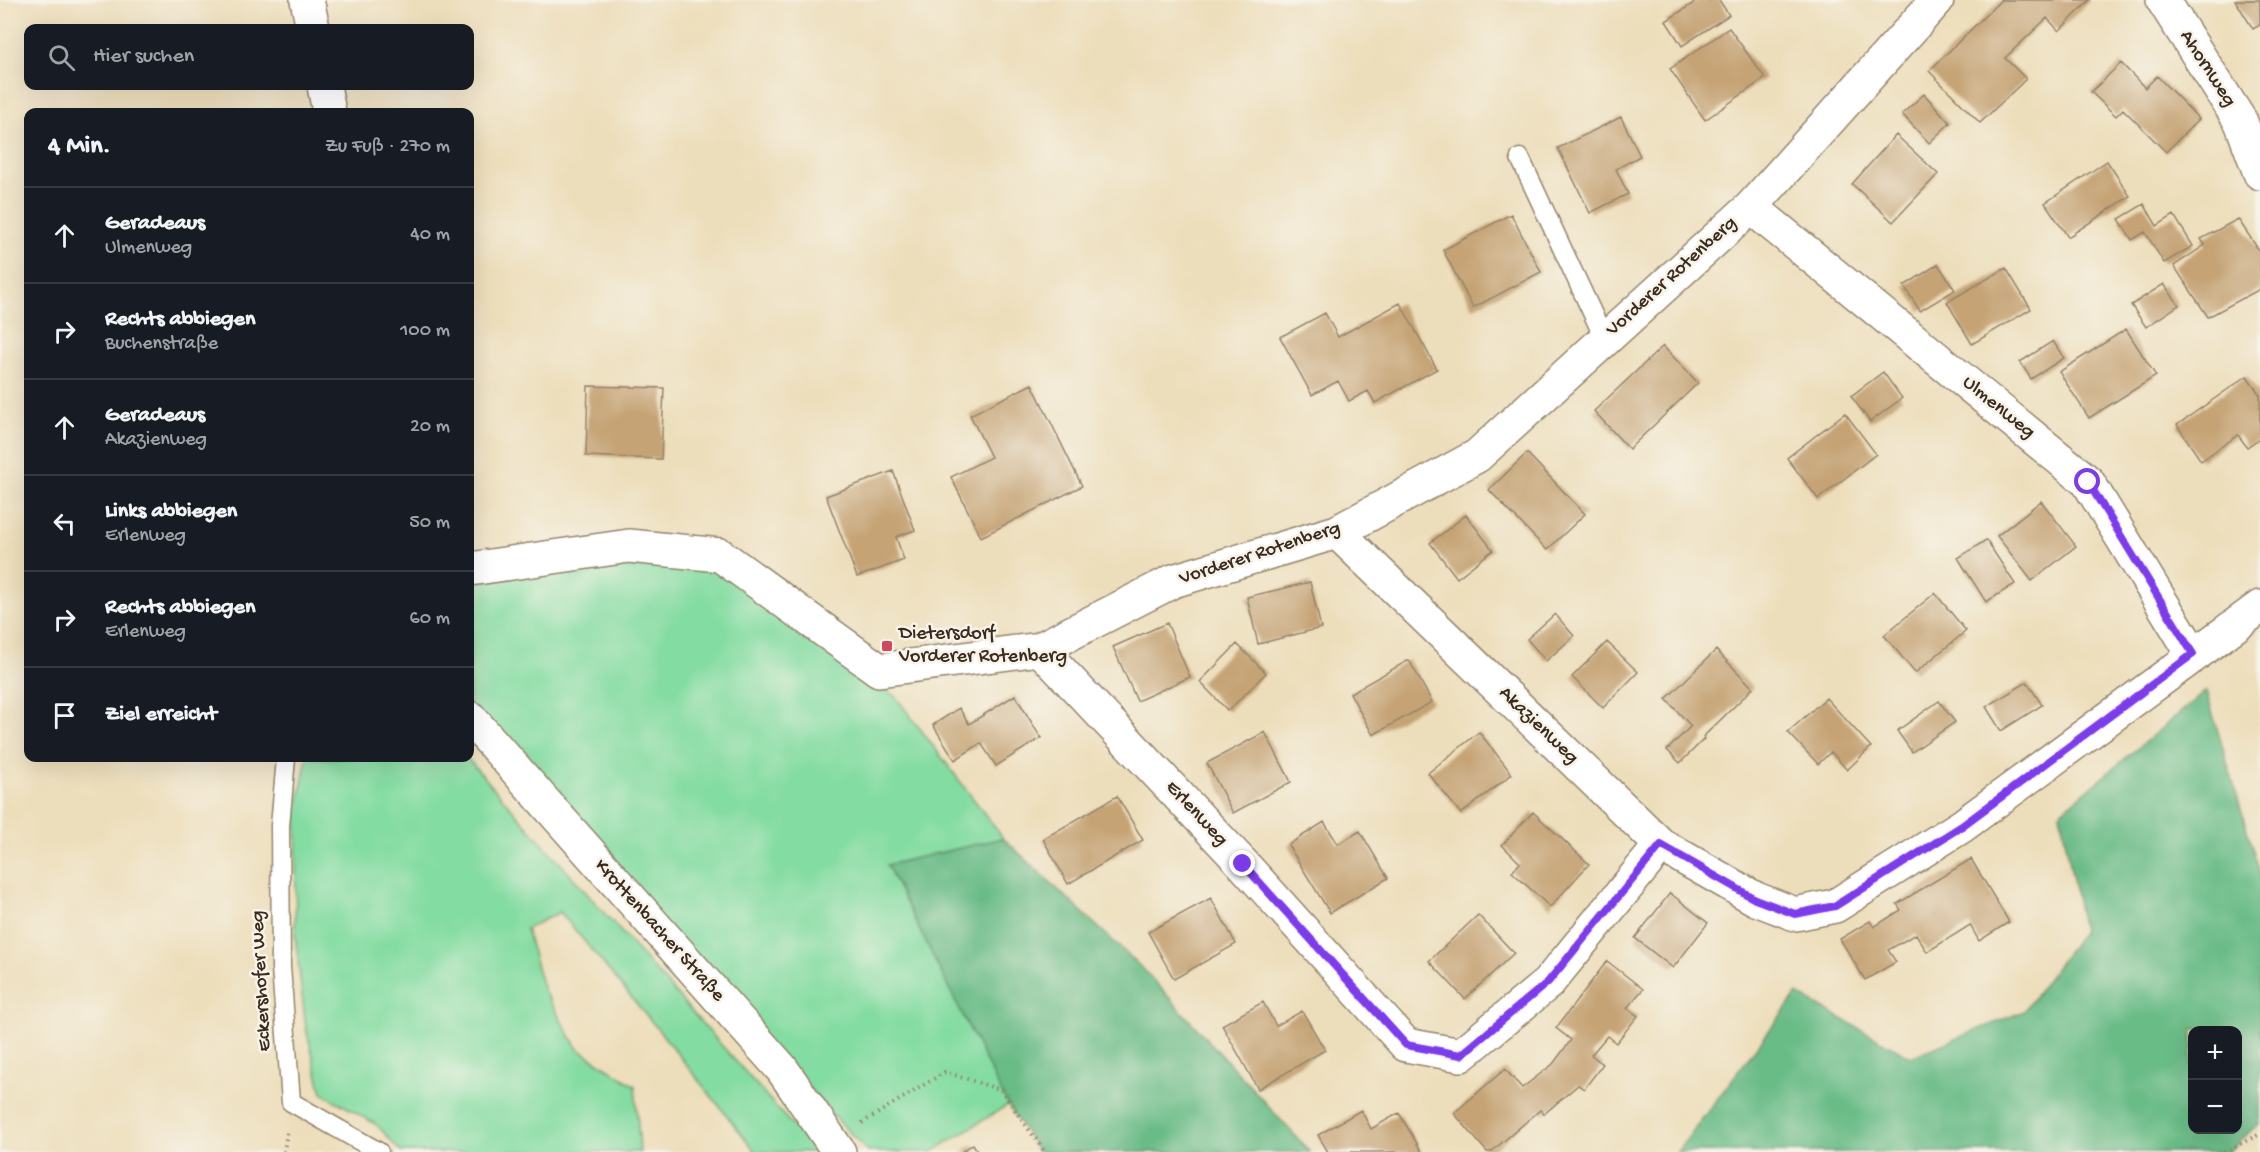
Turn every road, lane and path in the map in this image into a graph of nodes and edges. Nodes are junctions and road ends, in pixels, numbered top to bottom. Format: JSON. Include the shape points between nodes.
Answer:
{"nodes":[{"id":1,"x":307,"y":0,"type":"edge"},
{"id":2,"x":1937,"y":0,"type":"edge"},
{"id":3,"x":2163,"y":0,"type":"edge"},
{"id":4,"x":312,"y":24,"type":"edge"},
{"id":5,"x":325,"y":90,"type":"edge"},
{"id":6,"x":328,"y":108,"type":"edge"},
{"id":7,"x":1520,"y":158,"type":"dead end"},
{"id":8,"x":2260,"y":173,"type":"edge"},
{"id":9,"x":1750,"y":207,"type":"junction"},
{"id":10,"x":1604,"y":338,"type":"junction"},
{"id":11,"x":1337,"y":532,"type":"junction"},
{"id":12,"x":474,"y":568,"type":"edge"},
{"id":13,"x":2260,"y":607,"type":"edge"},
{"id":14,"x":1040,"y":649,"type":"junction"},
{"id":15,"x":2193,"y":654,"type":"junction"},
{"id":16,"x":474,"y":722,"type":"edge"},
{"id":17,"x":286,"y":762,"type":"edge"},
{"id":18,"x":1661,"y":845,"type":"junction"},
{"id":19,"x":2260,"y":1134,"type":"edge"},
{"id":20,"x":836,"y":1147,"type":"edge"},
{"id":21,"x":380,"y":1152,"type":"edge"},
{"id":22,"x":1045,"y":1152,"type":"edge"},
{"id":23,"x":2224,"y":1152,"type":"edge"}],
"edges":[{"from":1,"to":4,"type":"street"},
{"from":2,"to":9,"type":"street","name":"Vorderer Rotenberg"},
{"from":3,"to":8,"type":"street","name":"Ahornweg","via":[[2241,122]]},
{"from":5,"to":6,"type":"street"},
{"from":7,"to":10,"type":"lane"},
{"from":9,"to":10,"type":"street","name":"Vorderer Rotenberg"},
{"from":9,"to":15,"type":"street","name":"Ulmenweg","via":[[2088,482]]},
{"from":10,"to":11,"type":"street","name":"Vorderer Rotenberg","via":[[1477,456]]},
{"from":11,"to":14,"type":"street","name":"Vorderer Rotenberg","via":[[1173,581]]},
{"from":11,"to":18,"type":"street","name":"Akazienweg"},
{"from":12,"to":14,"type":"street","name":"Vorderer Rotenberg","via":[[629,546],[720,555],[879,670]]},
{"from":13,"to":15,"type":"street","name":"Akazienweg"},
{"from":14,"to":18,"type":"street","name":"Erlenweg","via":[[1243,864],[1406,1045],[1461,1055],[1548,982]]},
{"from":15,"to":18,"type":"street","name":"Akazienweg","via":[[1962,826],[1835,906],[1795,914],[1755,899]]},
{"from":16,"to":20,"type":"street","name":"Krottenbacher Straße","via":[[782,1069]]},
{"from":17,"to":21,"type":"lane","name":"Eckershofer Weg","via":[[280,826],[281,967],[291,1102]]},
{"from":19,"to":23,"type":"path"},
{"from":20,"to":22,"type":"path","via":[[945,1072],[1002,1090]]}]}
